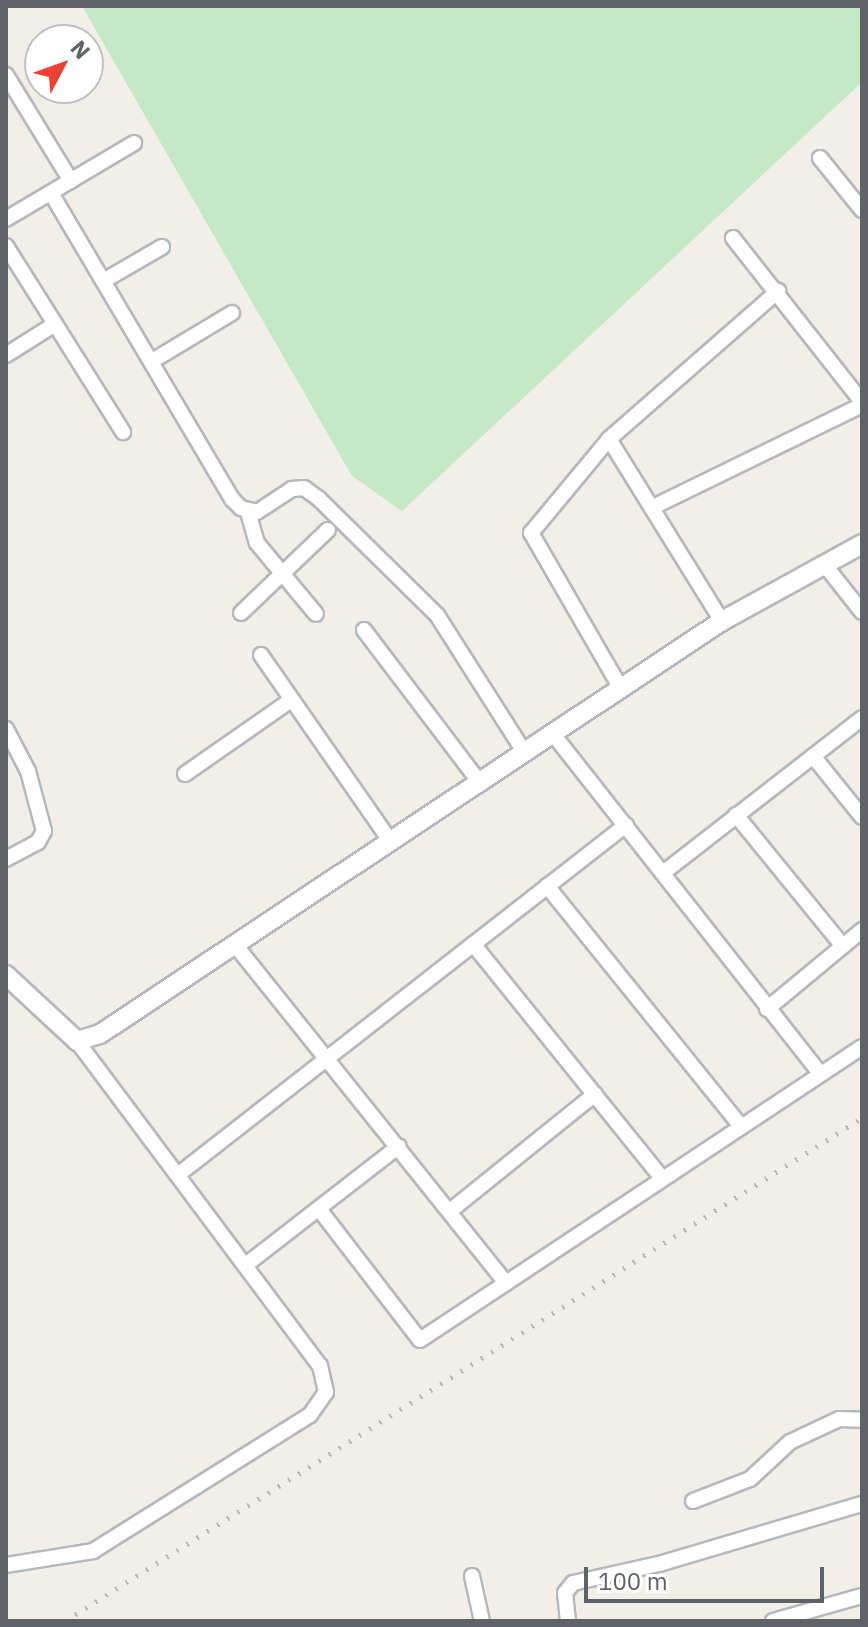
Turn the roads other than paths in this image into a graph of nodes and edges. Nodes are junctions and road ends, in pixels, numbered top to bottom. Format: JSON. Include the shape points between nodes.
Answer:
{"nodes":[{"id":1,"x":6,"y":75,"type":"edge"},
{"id":2,"x":134,"y":143,"type":"dead end"},
{"id":3,"x":820,"y":158,"type":"dead end"},
{"id":4,"x":71,"y":181,"type":"junction"},
{"id":5,"x":51,"y":193,"type":"junction"},
{"id":6,"x":862,"y":210,"type":"edge"},
{"id":7,"x":6,"y":219,"type":"edge"},
{"id":8,"x":733,"y":238,"type":"dead end"},
{"id":9,"x":6,"y":246,"type":"edge"},
{"id":10,"x":162,"y":247,"type":"dead end"},
{"id":11,"x":105,"y":280,"type":"junction"},
{"id":12,"x":778,"y":291,"type":"junction"},
{"id":13,"x":232,"y":313,"type":"dead end"},
{"id":14,"x":55,"y":324,"type":"junction"},
{"id":15,"x":6,"y":355,"type":"edge"},
{"id":16,"x":154,"y":360,"type":"junction"},
{"id":17,"x":862,"y":404,"type":"edge"},
{"id":18,"x":123,"y":432,"type":"dead end"},
{"id":19,"x":609,"y":439,"type":"junction"},
{"id":20,"x":653,"y":507,"type":"junction"},
{"id":21,"x":248,"y":512,"type":"junction"},
{"id":22,"x":328,"y":530,"type":"dead end"},
{"id":23,"x":862,"y":544,"type":"edge"},
{"id":24,"x":824,"y":564,"type":"junction"},
{"id":25,"x":283,"y":574,"type":"junction"},
{"id":26,"x":862,"y":612,"type":"edge"},
{"id":27,"x":241,"y":613,"type":"dead end"},
{"id":28,"x":316,"y":614,"type":"dead end"},
{"id":29,"x":722,"y":621,"type":"junction"},
{"id":30,"x":364,"y":630,"type":"dead end"},
{"id":31,"x":261,"y":655,"type":"dead end"},
{"id":32,"x":620,"y":687,"type":"junction"},
{"id":33,"x":291,"y":700,"type":"junction"},
{"id":34,"x":862,"y":718,"type":"edge"},
{"id":35,"x":6,"y":729,"type":"edge"},
{"id":36,"x":553,"y":734,"type":"junction"},
{"id":37,"x":523,"y":750,"type":"junction"},
{"id":38,"x":813,"y":756,"type":"junction"},
{"id":39,"x":185,"y":774,"type":"dead end"},
{"id":40,"x":477,"y":779,"type":"junction"},
{"id":41,"x":736,"y":815,"type":"junction"},
{"id":42,"x":862,"y":817,"type":"edge"},
{"id":43,"x":626,"y":825,"type":"junction"},
{"id":44,"x":391,"y":842,"type":"junction"},
{"id":45,"x":6,"y":859,"type":"edge"},
{"id":46,"x":663,"y":873,"type":"junction"},
{"id":47,"x":547,"y":886,"type":"junction"},
{"id":48,"x":862,"y":930,"type":"edge"},
{"id":49,"x":473,"y":944,"type":"junction"},
{"id":50,"x":236,"y":946,"type":"junction"},
{"id":51,"x":843,"y":946,"type":"junction"},
{"id":52,"x":6,"y":975,"type":"edge"},
{"id":53,"x":767,"y":1009,"type":"junction"},
{"id":54,"x":77,"y":1041,"type":"junction"},
{"id":55,"x":862,"y":1047,"type":"edge"},
{"id":56,"x":329,"y":1057,"type":"junction"},
{"id":57,"x":820,"y":1073,"type":"junction"},
{"id":58,"x":595,"y":1094,"type":"junction"},
{"id":59,"x":741,"y":1126,"type":"junction"},
{"id":60,"x":399,"y":1146,"type":"junction"},
{"id":61,"x":179,"y":1174,"type":"junction"},
{"id":62,"x":662,"y":1178,"type":"junction"},
{"id":63,"x":319,"y":1209,"type":"junction"},
{"id":64,"x":450,"y":1211,"type":"junction"},
{"id":65,"x":247,"y":1264,"type":"junction"},
{"id":66,"x":506,"y":1283,"type":"junction"},
{"id":67,"x":862,"y":1420,"type":"edge"},
{"id":68,"x":693,"y":1501,"type":"dead end"},
{"id":69,"x":862,"y":1504,"type":"edge"},
{"id":70,"x":6,"y":1565,"type":"edge"},
{"id":71,"x":472,"y":1576,"type":"dead end"},
{"id":72,"x":862,"y":1596,"type":"edge"},
{"id":73,"x":482,"y":1621,"type":"edge"},
{"id":74,"x":568,"y":1621,"type":"edge"},
{"id":75,"x":773,"y":1621,"type":"edge"}],
"edges":[{"from":1,"to":4,"type":"street"},
{"from":2,"to":4,"type":"street"},
{"from":3,"to":6,"type":"street"},
{"from":4,"to":5,"type":"street"},
{"from":5,"to":7,"type":"street"},
{"from":5,"to":11,"type":"street"},
{"from":8,"to":12,"type":"street"},
{"from":9,"to":14,"type":"street"},
{"from":10,"to":11,"type":"street"},
{"from":11,"to":16,"type":"street"},
{"from":12,"to":17,"type":"street"},
{"from":12,"to":19,"type":"street"},
{"from":13,"to":16,"type":"street"},
{"from":14,"to":15,"type":"street"},
{"from":14,"to":18,"type":"street"},
{"from":16,"to":21,"type":"street","via":[[232,499]]},
{"from":17,"to":20,"type":"street"},
{"from":19,"to":20,"type":"street"},
{"from":19,"to":32,"type":"street","via":[[531,533]]},
{"from":20,"to":29,"type":"street"},
{"from":21,"to":25,"type":"street","via":[[257,543]]},
{"from":21,"to":37,"type":"street","via":[[257,512],[292,489],[304,488],[319,499],[437,615]]},
{"from":22,"to":25,"type":"street"},
{"from":23,"to":24,"type":"street"},
{"from":24,"to":26,"type":"street"},
{"from":24,"to":29,"type":"street"},
{"from":25,"to":27,"type":"street"},
{"from":25,"to":28,"type":"street"},
{"from":29,"to":32,"type":"street"},
{"from":30,"to":40,"type":"street"},
{"from":31,"to":33,"type":"street"},
{"from":32,"to":36,"type":"street"},
{"from":33,"to":39,"type":"street"},
{"from":33,"to":44,"type":"street"},
{"from":34,"to":38,"type":"street"},
{"from":35,"to":45,"type":"street","via":[[28,771],[44,831],[38,842]]},
{"from":36,"to":37,"type":"street"},
{"from":36,"to":43,"type":"street"},
{"from":37,"to":40,"type":"street"},
{"from":38,"to":41,"type":"street"},
{"from":38,"to":42,"type":"street"},
{"from":40,"to":44,"type":"street"},
{"from":41,"to":46,"type":"street"},
{"from":41,"to":51,"type":"street"},
{"from":43,"to":46,"type":"street"},
{"from":43,"to":47,"type":"street"},
{"from":44,"to":50,"type":"street"},
{"from":46,"to":53,"type":"street"},
{"from":47,"to":49,"type":"street"},
{"from":47,"to":59,"type":"street"},
{"from":48,"to":51,"type":"street"},
{"from":49,"to":56,"type":"street"},
{"from":49,"to":58,"type":"street"},
{"from":50,"to":54,"type":"street","via":[[145,1008]]},
{"from":50,"to":56,"type":"street"},
{"from":51,"to":53,"type":"street"},
{"from":52,"to":54,"type":"street"},
{"from":53,"to":57,"type":"street"},
{"from":54,"to":61,"type":"street"},
{"from":55,"to":57,"type":"street"},
{"from":56,"to":60,"type":"street"},
{"from":56,"to":61,"type":"street"},
{"from":57,"to":59,"type":"street"},
{"from":58,"to":62,"type":"street"},
{"from":58,"to":64,"type":"street"},
{"from":59,"to":62,"type":"street"},
{"from":60,"to":63,"type":"street"},
{"from":60,"to":64,"type":"street"},
{"from":61,"to":65,"type":"street"},
{"from":62,"to":66,"type":"street"},
{"from":63,"to":65,"type":"street"},
{"from":63,"to":66,"type":"street","via":[[420,1340]]},
{"from":64,"to":66,"type":"street"},
{"from":65,"to":70,"type":"street","via":[[320,1366],[326,1380],[321,1404],[93,1551]]},
{"from":67,"to":68,"type":"street","via":[[839,1419],[790,1442],[750,1479]]},
{"from":69,"to":74,"type":"street","via":[[659,1564],[573,1583],[565,1593]]},
{"from":71,"to":73,"type":"street"},
{"from":72,"to":75,"type":"street"}]}
